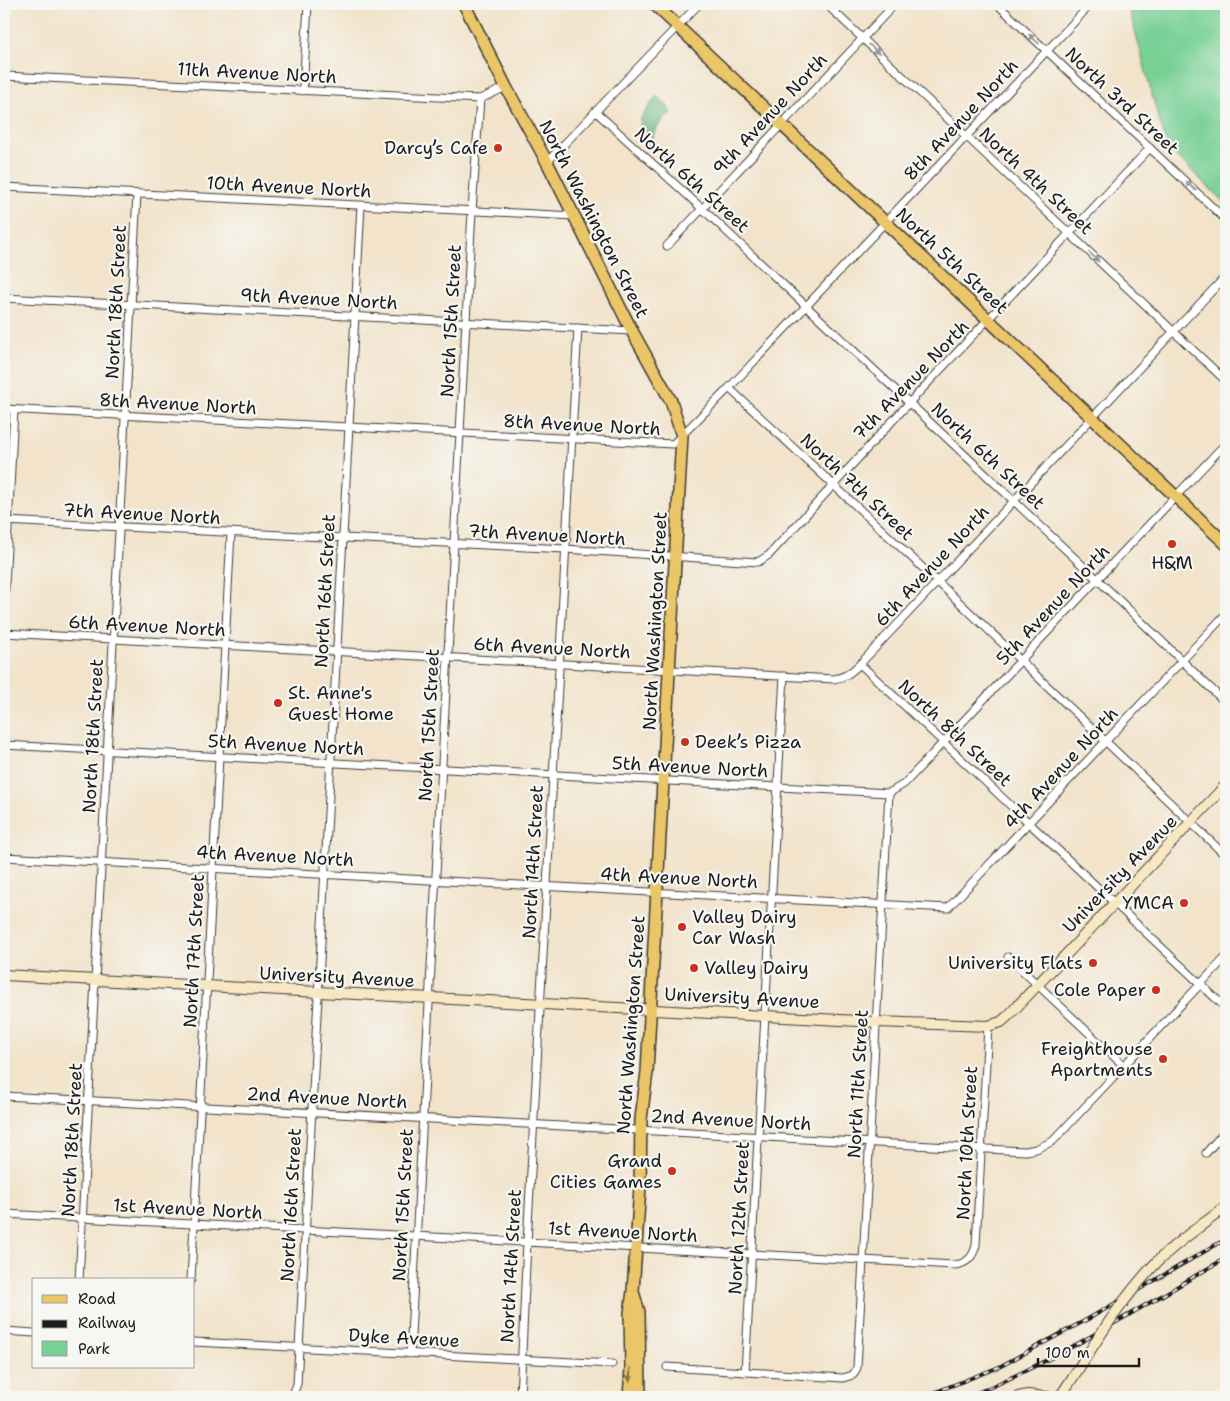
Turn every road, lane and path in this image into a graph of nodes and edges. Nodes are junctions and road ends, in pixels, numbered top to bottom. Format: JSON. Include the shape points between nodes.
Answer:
{"nodes":[{"id":1,"x":308,"y":4,"type":"edge"},
{"id":2,"x":464,"y":4,"type":"edge"},
{"id":3,"x":654,"y":4,"type":"edge"},
{"id":4,"x":700,"y":4,"type":"edge"},
{"id":5,"x":826,"y":4,"type":"edge"},
{"id":6,"x":895,"y":4,"type":"edge"},
{"id":7,"x":997,"y":4,"type":"edge"},
{"id":8,"x":1091,"y":4,"type":"edge"},
{"id":9,"x":678,"y":26,"type":"junction"},
{"id":10,"x":862,"y":38,"type":"junction"},
{"id":11,"x":1047,"y":50,"type":"junction"},
{"id":12,"x":4,"y":76,"type":"edge"},
{"id":13,"x":506,"y":87,"type":"junction"},
{"id":14,"x":303,"y":91,"type":"junction"},
{"id":15,"x":480,"y":99,"type":"junction"},
{"id":16,"x":595,"y":111,"type":"junction"},
{"id":17,"x":782,"y":123,"type":"junction"},
{"id":18,"x":966,"y":136,"type":"junction"},
{"id":19,"x":1150,"y":148,"type":"junction"},
{"id":20,"x":547,"y":162,"type":"junction"},
{"id":21,"x":4,"y":187,"type":"edge"},
{"id":22,"x":137,"y":194,"type":"junction"},
{"id":23,"x":361,"y":205,"type":"junction"},
{"id":24,"x":701,"y":209,"type":"junction"},
{"id":25,"x":472,"y":211,"type":"junction"},
{"id":26,"x":574,"y":216,"type":"junction"},
{"id":27,"x":1226,"y":220,"type":"edge"},
{"id":28,"x":886,"y":222,"type":"junction"},
{"id":29,"x":1070,"y":234,"type":"junction"},
{"id":30,"x":667,"y":246,"type":"dead end"},
{"id":31,"x":1226,"y":276,"type":"edge"},
{"id":32,"x":4,"y":298,"type":"edge"},
{"id":33,"x":132,"y":305,"type":"junction"},
{"id":34,"x":806,"y":306,"type":"junction"},
{"id":35,"x":355,"y":316,"type":"junction"},
{"id":36,"x":989,"y":320,"type":"junction"},
{"id":37,"x":466,"y":322,"type":"junction"},
{"id":38,"x":578,"y":328,"type":"junction"},
{"id":39,"x":632,"y":331,"type":"junction"},
{"id":40,"x":1174,"y":332,"type":"junction"},
{"id":41,"x":1226,"y":381,"type":"edge"},
{"id":42,"x":729,"y":388,"type":"junction"},
{"id":43,"x":909,"y":403,"type":"junction"},
{"id":44,"x":4,"y":409,"type":"edge"},
{"id":45,"x":14,"y":410,"type":"junction"},
{"id":46,"x":125,"y":416,"type":"junction"},
{"id":47,"x":1093,"y":417,"type":"junction"},
{"id":48,"x":349,"y":428,"type":"junction"},
{"id":49,"x":460,"y":434,"type":"junction"},
{"id":50,"x":682,"y":436,"type":"junction"},
{"id":51,"x":572,"y":440,"type":"junction"},
{"id":52,"x":1226,"y":443,"type":"edge"},
{"id":53,"x":833,"y":485,"type":"junction"},
{"id":54,"x":1176,"y":496,"type":"junction"},
{"id":55,"x":1014,"y":501,"type":"junction"},
{"id":56,"x":6,"y":521,"type":"edge"},
{"id":57,"x":120,"y":527,"type":"junction"},
{"id":58,"x":231,"y":534,"type":"junction"},
{"id":59,"x":343,"y":540,"type":"junction"},
{"id":60,"x":1226,"y":544,"type":"edge"},
{"id":61,"x":454,"y":545,"type":"junction"},
{"id":62,"x":565,"y":550,"type":"junction"},
{"id":63,"x":676,"y":557,"type":"junction"},
{"id":64,"x":1097,"y":579,"type":"junction"},
{"id":65,"x":938,"y":582,"type":"junction"},
{"id":66,"x":4,"y":605,"type":"edge"},
{"id":67,"x":1226,"y":614,"type":"edge"},
{"id":68,"x":4,"y":633,"type":"edge"},
{"id":69,"x":113,"y":639,"type":"junction"},
{"id":70,"x":226,"y":645,"type":"junction"},
{"id":71,"x":336,"y":652,"type":"junction"},
{"id":72,"x":448,"y":657,"type":"junction"},
{"id":73,"x":1182,"y":660,"type":"junction"},
{"id":74,"x":1020,"y":661,"type":"junction"},
{"id":75,"x":559,"y":664,"type":"junction"},
{"id":76,"x":860,"y":664,"type":"junction"},
{"id":77,"x":669,"y":670,"type":"junction"},
{"id":78,"x":784,"y":676,"type":"junction"},
{"id":79,"x":1226,"y":703,"type":"edge"},
{"id":80,"x":944,"y":742,"type":"junction"},
{"id":81,"x":1106,"y":742,"type":"junction"},
{"id":82,"x":4,"y":745,"type":"edge"},
{"id":83,"x":108,"y":751,"type":"junction"},
{"id":84,"x":218,"y":757,"type":"junction"},
{"id":85,"x":330,"y":763,"type":"junction"},
{"id":86,"x":442,"y":769,"type":"junction"},
{"id":87,"x":553,"y":774,"type":"junction"},
{"id":88,"x":664,"y":780,"type":"junction"},
{"id":89,"x":1226,"y":785,"type":"edge"},
{"id":90,"x":778,"y":788,"type":"junction"},
{"id":91,"x":890,"y":793,"type":"junction"},
{"id":92,"x":1030,"y":823,"type":"junction"},
{"id":93,"x":1191,"y":823,"type":"junction"},
{"id":94,"x":1226,"y":856,"type":"edge"},
{"id":95,"x":4,"y":857,"type":"edge"},
{"id":96,"x":102,"y":862,"type":"junction"},
{"id":97,"x":213,"y":868,"type":"junction"},
{"id":98,"x":325,"y":874,"type":"junction"},
{"id":99,"x":436,"y":880,"type":"junction"},
{"id":100,"x":547,"y":886,"type":"junction"},
{"id":101,"x":657,"y":892,"type":"junction"},
{"id":102,"x":772,"y":898,"type":"junction"},
{"id":103,"x":1114,"y":903,"type":"junction"},
{"id":104,"x":884,"y":904,"type":"junction"},
{"id":105,"x":1226,"y":957,"type":"edge"},
{"id":106,"x":1008,"y":958,"type":"dead end"},
{"id":107,"x":4,"y":975,"type":"edge"},
{"id":108,"x":95,"y":980,"type":"junction"},
{"id":109,"x":1201,"y":984,"type":"junction"},
{"id":110,"x":207,"y":986,"type":"junction"},
{"id":111,"x":1038,"y":986,"type":"junction"},
{"id":112,"x":318,"y":992,"type":"junction"},
{"id":113,"x":430,"y":998,"type":"junction"},
{"id":114,"x":541,"y":1004,"type":"junction"},
{"id":115,"x":1226,"y":1008,"type":"edge"},
{"id":116,"x":651,"y":1010,"type":"junction"},
{"id":117,"x":766,"y":1016,"type":"junction"},
{"id":118,"x":877,"y":1022,"type":"junction"},
{"id":119,"x":988,"y":1026,"type":"junction"},
{"id":120,"x":1124,"y":1066,"type":"junction"},
{"id":121,"x":4,"y":1096,"type":"edge"},
{"id":122,"x":89,"y":1100,"type":"junction"},
{"id":123,"x":200,"y":1106,"type":"junction"},
{"id":124,"x":312,"y":1112,"type":"junction"},
{"id":125,"x":423,"y":1118,"type":"junction"},
{"id":126,"x":534,"y":1125,"type":"junction"},
{"id":127,"x":641,"y":1130,"type":"junction"},
{"id":128,"x":1226,"y":1130,"type":"edge"},
{"id":129,"x":759,"y":1137,"type":"junction"},
{"id":130,"x":870,"y":1143,"type":"junction"},
{"id":131,"x":981,"y":1149,"type":"junction"},
{"id":132,"x":1206,"y":1153,"type":"dead end"},
{"id":133,"x":1226,"y":1207,"type":"edge"},
{"id":134,"x":4,"y":1214,"type":"edge"},
{"id":135,"x":83,"y":1218,"type":"junction"},
{"id":136,"x":194,"y":1224,"type":"junction"},
{"id":137,"x":305,"y":1230,"type":"junction"},
{"id":138,"x":417,"y":1236,"type":"junction"},
{"id":139,"x":527,"y":1242,"type":"junction"},
{"id":140,"x":636,"y":1248,"type":"junction"},
{"id":141,"x":752,"y":1254,"type":"junction"},
{"id":142,"x":864,"y":1260,"type":"junction"},
{"id":143,"x":969,"y":1260,"type":"joint"},
{"id":144,"x":79,"y":1278,"type":"edge"},
{"id":145,"x":191,"y":1278,"type":"edge"},
{"id":146,"x":633,"y":1291,"type":"junction"},
{"id":147,"x":4,"y":1331,"type":"edge"},
{"id":148,"x":32,"y":1333,"type":"edge"},
{"id":149,"x":195,"y":1342,"type":"edge"},
{"id":150,"x":299,"y":1348,"type":"junction"},
{"id":151,"x":410,"y":1354,"type":"junction"},
{"id":152,"x":521,"y":1360,"type":"junction"},
{"id":153,"x":612,"y":1364,"type":"dead end"},
{"id":154,"x":667,"y":1368,"type":"dead end"},
{"id":155,"x":746,"y":1372,"type":"junction"},
{"id":156,"x":292,"y":1397,"type":"edge"},
{"id":157,"x":520,"y":1397,"type":"edge"},
{"id":158,"x":629,"y":1397,"type":"edge"},
{"id":159,"x":640,"y":1397,"type":"edge"},
{"id":160,"x":1018,"y":1397,"type":"edge"},
{"id":161,"x":1048,"y":1397,"type":"edge"},
{"id":162,"x":1060,"y":1397,"type":"edge"}],
"edges":[{"from":1,"to":14,"type":"street"},
{"from":2,"to":13,"type":"main road","name":"North Washington Street"},
{"from":3,"to":9,"type":"main road","name":"North 5th Street"},
{"from":4,"to":9,"type":"street"},
{"from":5,"to":10,"type":"street","name":"North 4th Street"},
{"from":6,"to":10,"type":"street","name":"9th Avenue North"},
{"from":11,"to":7,"type":"street","name":"North 3rd Street","one_way":true},
{"from":8,"to":11,"type":"street","name":"8th Avenue North"},
{"from":9,"to":16,"type":"street"},
{"from":9,"to":17,"type":"main road","name":"North 5th Street"},
{"from":10,"to":17,"type":"street","name":"9th Avenue North"},
{"from":10,"to":18,"type":"street","name":"North 4th Street","one_way":true},
{"from":11,"to":18,"type":"street","name":"8th Avenue North"},
{"from":11,"to":19,"type":"street","name":"North 3rd Street"},
{"from":12,"to":14,"type":"street","name":"11th Avenue North"},
{"from":13,"to":15,"type":"street","name":"11th Avenue North"},
{"from":13,"to":20,"type":"main road","name":"North Washington Street"},
{"from":14,"to":15,"type":"street","name":"11th Avenue North"},
{"from":15,"to":25,"type":"street","name":"North 15th Street"},
{"from":16,"to":20,"type":"street"},
{"from":16,"to":24,"type":"street","name":"North 6th Street"},
{"from":17,"to":24,"type":"street","name":"9th Avenue North"},
{"from":17,"to":28,"type":"main road","name":"North 5th Street"},
{"from":18,"to":28,"type":"street","name":"8th Avenue North"},
{"from":18,"to":29,"type":"street","name":"North 4th Street"},
{"from":27,"to":19,"type":"street","name":"North 3rd Street","one_way":true},
{"from":19,"to":29,"type":"street","name":"7th Avenue North"},
{"from":20,"to":26,"type":"main road","name":"North Washington Street"},
{"from":21,"to":22,"type":"street","name":"10th Avenue North"},
{"from":22,"to":23,"type":"street","name":"10th Avenue North"},
{"from":22,"to":33,"type":"street","name":"North 18th Street"},
{"from":23,"to":25,"type":"street","name":"10th Avenue North"},
{"from":23,"to":35,"type":"street","name":"North 16th Street"},
{"from":24,"to":30,"type":"street","name":"9th Avenue North"},
{"from":24,"to":34,"type":"street","name":"North 6th Street"},
{"from":25,"to":26,"type":"street","name":"10th Avenue North"},
{"from":25,"to":37,"type":"street","name":"North 15th Street"},
{"from":26,"to":39,"type":"main road","name":"North Washington Street"},
{"from":28,"to":34,"type":"street","name":"8th Avenue North"},
{"from":28,"to":36,"type":"main road","name":"North 5th Street"},
{"from":29,"to":36,"type":"street","name":"7th Avenue North"},
{"from":29,"to":40,"type":"street","name":"North 4th Street","one_way":true},
{"from":31,"to":40,"type":"street","name":"6th Avenue North"},
{"from":32,"to":33,"type":"street","name":"9th Avenue North"},
{"from":33,"to":35,"type":"street","name":"9th Avenue North"},
{"from":33,"to":46,"type":"street","name":"North 18th Street"},
{"from":34,"to":42,"type":"street","name":"8th Avenue North"},
{"from":34,"to":43,"type":"street","name":"North 6th Street"},
{"from":35,"to":37,"type":"street","name":"9th Avenue North"},
{"from":35,"to":48,"type":"street","name":"North 16th Street"},
{"from":36,"to":43,"type":"street","name":"7th Avenue North"},
{"from":36,"to":47,"type":"main road","name":"North 5th Street"},
{"from":37,"to":38,"type":"street","name":"9th Avenue North"},
{"from":37,"to":49,"type":"street","name":"North 15th Street"},
{"from":38,"to":39,"type":"street","name":"9th Avenue North"},
{"from":38,"to":51,"type":"street","name":"North 14th Street"},
{"from":39,"to":50,"type":"main road","name":"North Washington Street","via":[[671,401]]},
{"from":40,"to":41,"type":"street","name":"North 4th Street"},
{"from":40,"to":47,"type":"street","name":"6th Avenue North"},
{"from":42,"to":50,"type":"street","name":"8th Avenue North"},
{"from":42,"to":53,"type":"street","name":"North 7th Street"},
{"from":43,"to":53,"type":"street","name":"7th Avenue North"},
{"from":43,"to":55,"type":"street","name":"North 6th Street"},
{"from":44,"to":45,"type":"street","name":"8th Avenue North"},
{"from":45,"to":46,"type":"street","name":"8th Avenue North"},
{"from":45,"to":56,"type":"street"},
{"from":46,"to":48,"type":"street","name":"8th Avenue North"},
{"from":46,"to":57,"type":"street","name":"North 18th Street"},
{"from":47,"to":54,"type":"main road","name":"North 5th Street"},
{"from":47,"to":55,"type":"street","name":"6th Avenue North"},
{"from":48,"to":49,"type":"street","name":"8th Avenue North"},
{"from":48,"to":59,"type":"street","name":"North 16th Street"},
{"from":49,"to":51,"type":"street","name":"8th Avenue North"},
{"from":49,"to":61,"type":"street","name":"North 15th Street"},
{"from":50,"to":51,"type":"street","name":"8th Avenue North","via":[[673,444]]},
{"from":50,"to":63,"type":"main road","name":"North Washington Street"},
{"from":51,"to":62,"type":"street","name":"North 14th Street"},
{"from":52,"to":54,"type":"street","name":"5th Avenue North"},
{"from":53,"to":63,"type":"street","name":"7th Avenue North","via":[[758,562]]},
{"from":53,"to":65,"type":"street","name":"North 7th Street"},
{"from":54,"to":60,"type":"main road","name":"North 5th Street"},
{"from":54,"to":64,"type":"street","name":"5th Avenue North"},
{"from":55,"to":64,"type":"street","name":"North 6th Street"},
{"from":55,"to":65,"type":"street","name":"6th Avenue North"},
{"from":56,"to":57,"type":"street","name":"7th Avenue North"},
{"from":56,"to":66,"type":"street"},
{"from":57,"to":58,"type":"street","name":"7th Avenue North"},
{"from":57,"to":69,"type":"street","name":"North 18th Street"},
{"from":58,"to":59,"type":"street","name":"7th Avenue North"},
{"from":58,"to":70,"type":"street","name":"North 17th Street"},
{"from":59,"to":61,"type":"street","name":"7th Avenue North"},
{"from":59,"to":71,"type":"street","name":"North 16th Street"},
{"from":61,"to":62,"type":"street","name":"7th Avenue North"},
{"from":61,"to":72,"type":"street","name":"North 15th Street"},
{"from":62,"to":63,"type":"street","name":"7th Avenue North"},
{"from":62,"to":75,"type":"street","name":"North 14th Street"},
{"from":63,"to":77,"type":"main road","name":"North Washington Street"},
{"from":64,"to":73,"type":"street","name":"North 6th Street"},
{"from":64,"to":74,"type":"street","name":"5th Avenue North"},
{"from":65,"to":74,"type":"street","name":"North 7th Street"},
{"from":65,"to":76,"type":"street","name":"6th Avenue North"},
{"from":67,"to":73,"type":"street","name":"4th Avenue North"},
{"from":68,"to":69,"type":"street","name":"6th Avenue North"},
{"from":69,"to":70,"type":"street","name":"6th Avenue North"},
{"from":69,"to":83,"type":"street","name":"North 18th Street"},
{"from":70,"to":71,"type":"street","name":"6th Avenue North"},
{"from":70,"to":84,"type":"street","name":"North 17th Street"},
{"from":71,"to":72,"type":"street","name":"6th Avenue North"},
{"from":71,"to":85,"type":"street","name":"North 16th Street"},
{"from":72,"to":75,"type":"street","name":"6th Avenue North"},
{"from":72,"to":86,"type":"street","name":"North 15th Street"},
{"from":73,"to":79,"type":"street","name":"North 6th Street"},
{"from":73,"to":81,"type":"street","name":"4th Avenue North"},
{"from":74,"to":80,"type":"street","name":"5th Avenue North"},
{"from":74,"to":81,"type":"street","name":"North 7th Street"},
{"from":75,"to":77,"type":"street","name":"6th Avenue North"},
{"from":75,"to":87,"type":"street","name":"North 14th Street"},
{"from":76,"to":78,"type":"street","name":"6th Avenue North","via":[[842,678]]},
{"from":76,"to":80,"type":"street","name":"North 8th Street"},
{"from":77,"to":78,"type":"street","name":"6th Avenue North"},
{"from":77,"to":88,"type":"main road","name":"North Washington Street"},
{"from":78,"to":90,"type":"street","name":"North 12th Street"},
{"from":80,"to":91,"type":"street","name":"5th Avenue North","via":[[904,784]]},
{"from":80,"to":92,"type":"street","name":"North 8th Street"},
{"from":81,"to":92,"type":"street","name":"4th Avenue North"},
{"from":81,"to":93,"type":"street","name":"North 7th Street"},
{"from":82,"to":83,"type":"street","name":"5th Avenue North"},
{"from":83,"to":84,"type":"street","name":"5th Avenue North"},
{"from":83,"to":96,"type":"street","name":"North 18th Street"},
{"from":84,"to":85,"type":"street","name":"5th Avenue North"},
{"from":84,"to":97,"type":"street","name":"North 17th Street"},
{"from":85,"to":86,"type":"street","name":"5th Avenue North"},
{"from":85,"to":98,"type":"street","name":"North 16th Street"},
{"from":86,"to":87,"type":"street","name":"5th Avenue North"},
{"from":86,"to":99,"type":"street","name":"North 15th Street"},
{"from":87,"to":88,"type":"street","name":"5th Avenue North"},
{"from":87,"to":100,"type":"street","name":"North 14th Street"},
{"from":88,"to":90,"type":"street","name":"5th Avenue North"},
{"from":88,"to":101,"type":"main road","name":"North Washington Street"},
{"from":89,"to":93,"type":"street","name":"University Avenue"},
{"from":90,"to":91,"type":"street","name":"5th Avenue North"},
{"from":90,"to":102,"type":"street","name":"North 12th Street"},
{"from":91,"to":104,"type":"street","name":"North 11th Street"},
{"from":92,"to":103,"type":"street","name":"North 8th Street"},
{"from":92,"to":104,"type":"street","name":"4th Avenue North","via":[[948,908]]},
{"from":93,"to":94,"type":"street","name":"North 7th Street"},
{"from":93,"to":103,"type":"street","name":"University Avenue"},
{"from":95,"to":96,"type":"street","name":"4th Avenue North"},
{"from":96,"to":97,"type":"street","name":"4th Avenue North"},
{"from":96,"to":108,"type":"street","name":"North 18th Street"},
{"from":97,"to":98,"type":"street","name":"4th Avenue North"},
{"from":97,"to":110,"type":"street","name":"North 17th Street"},
{"from":98,"to":99,"type":"street","name":"4th Avenue North"},
{"from":98,"to":112,"type":"street","name":"North 16th Street"},
{"from":99,"to":100,"type":"street","name":"4th Avenue North"},
{"from":99,"to":113,"type":"street","name":"North 15th Street"},
{"from":100,"to":101,"type":"street","name":"4th Avenue North"},
{"from":100,"to":114,"type":"street","name":"North 14th Street"},
{"from":101,"to":102,"type":"street","name":"4th Avenue North"},
{"from":101,"to":116,"type":"main road","name":"North Washington Street"},
{"from":102,"to":104,"type":"street","name":"4th Avenue North"},
{"from":102,"to":117,"type":"street","name":"North 12th Street"},
{"from":103,"to":109,"type":"street","name":"North 8th Street"},
{"from":103,"to":111,"type":"street","name":"University Avenue"},
{"from":104,"to":118,"type":"street","name":"North 11th Street"},
{"from":105,"to":109,"type":"street","name":"2nd Avenue North"},
{"from":106,"to":111,"type":"street"},
{"from":107,"to":108,"type":"street","name":"University Avenue"},
{"from":108,"to":110,"type":"street","name":"University Avenue"},
{"from":108,"to":122,"type":"street","name":"North 18th Street"},
{"from":109,"to":115,"type":"street","name":"North 8th Street"},
{"from":109,"to":120,"type":"street","name":"2nd Avenue North"},
{"from":110,"to":112,"type":"street","name":"University Avenue"},
{"from":110,"to":123,"type":"street","name":"North 17th Street"},
{"from":111,"to":119,"type":"street","name":"University Avenue","via":[[1010,1015]]},
{"from":111,"to":120,"type":"street"},
{"from":112,"to":113,"type":"street","name":"University Avenue"},
{"from":112,"to":124,"type":"street","name":"North 16th Street"},
{"from":113,"to":114,"type":"street","name":"University Avenue"},
{"from":113,"to":125,"type":"street","name":"North 15th Street"},
{"from":114,"to":116,"type":"street","name":"University Avenue"},
{"from":114,"to":126,"type":"street","name":"North 14th Street"},
{"from":116,"to":117,"type":"street","name":"University Avenue"},
{"from":116,"to":127,"type":"main road","name":"North Washington Street"},
{"from":117,"to":118,"type":"street","name":"University Avenue"},
{"from":117,"to":129,"type":"street","name":"North 12th Street"},
{"from":118,"to":119,"type":"street","name":"University Avenue"},
{"from":118,"to":130,"type":"street","name":"North 11th Street"},
{"from":119,"to":131,"type":"street","name":"North 10th Street"},
{"from":120,"to":131,"type":"street","name":"2nd Avenue North","via":[[1053,1141],[1026,1151]]},
{"from":121,"to":122,"type":"street","name":"2nd Avenue North"},
{"from":122,"to":123,"type":"street","name":"2nd Avenue North"},
{"from":122,"to":135,"type":"street","name":"North 18th Street"},
{"from":123,"to":124,"type":"street","name":"2nd Avenue North"},
{"from":123,"to":136,"type":"street","name":"North 17th Street"},
{"from":124,"to":125,"type":"street","name":"2nd Avenue North"},
{"from":124,"to":137,"type":"street","name":"North 16th Street"},
{"from":125,"to":126,"type":"street","name":"2nd Avenue North"},
{"from":125,"to":138,"type":"street","name":"North 15th Street"},
{"from":126,"to":127,"type":"street","name":"2nd Avenue North"},
{"from":126,"to":139,"type":"street","name":"North 14th Street"},
{"from":127,"to":129,"type":"street","name":"2nd Avenue North"},
{"from":127,"to":140,"type":"main road","name":"North Washington Street"},
{"from":128,"to":132,"type":"street"},
{"from":129,"to":130,"type":"street","name":"2nd Avenue North"},
{"from":129,"to":141,"type":"street","name":"North 12th Street"},
{"from":130,"to":131,"type":"street","name":"2nd Avenue North"},
{"from":130,"to":142,"type":"street","name":"North 11th Street"},
{"from":131,"to":143,"type":"street","name":"North 10th Street","via":[[976,1245]]},
{"from":133,"to":162,"type":"street","bridge":true,"via":[[1175,1246],[1139,1281]]},
{"from":134,"to":135,"type":"street","name":"1st Avenue North"},
{"from":135,"to":136,"type":"street","name":"1st Avenue North"},
{"from":135,"to":144,"type":"street","name":"North 18th Street"},
{"from":136,"to":137,"type":"street","name":"1st Avenue North"},
{"from":136,"to":145,"type":"street","name":"North 17th Street"},
{"from":137,"to":138,"type":"street","name":"1st Avenue North"},
{"from":137,"to":150,"type":"street","name":"North 16th Street"},
{"from":138,"to":139,"type":"street","name":"1st Avenue North"},
{"from":138,"to":151,"type":"street","name":"North 15th Street"},
{"from":139,"to":140,"type":"street","name":"1st Avenue North"},
{"from":139,"to":152,"type":"street","name":"North 14th Street"},
{"from":140,"to":141,"type":"street","name":"1st Avenue North"},
{"from":140,"to":146,"type":"main road","name":"North Washington Street"},
{"from":141,"to":142,"type":"street","name":"1st Avenue North"},
{"from":141,"to":155,"type":"street","name":"North 12th Street"},
{"from":142,"to":143,"type":"street","name":"1st Avenue North","via":[[955,1265]]},
{"from":142,"to":155,"type":"street","name":"North 11th Street","via":[[858,1368],[853,1375],[843,1378]]},
{"from":146,"to":158,"type":"main road","name":"North Washington Street","one_way":true},
{"from":146,"to":159,"type":"main road","name":"North Washington Street","via":[[639,1312]]},
{"from":147,"to":148,"type":"street"},
{"from":149,"to":150,"type":"street","name":"Dyke Avenue"},
{"from":150,"to":151,"type":"street","name":"Dyke Avenue"},
{"from":150,"to":156,"type":"street","name":"North 16th Street"},
{"from":151,"to":152,"type":"street","name":"Dyke Avenue"},
{"from":152,"to":153,"type":"street","name":"Dyke Avenue"},
{"from":152,"to":157,"type":"street","name":"North 14th Street"},
{"from":154,"to":155,"type":"street"},
{"from":160,"to":161,"type":"street"}]}
